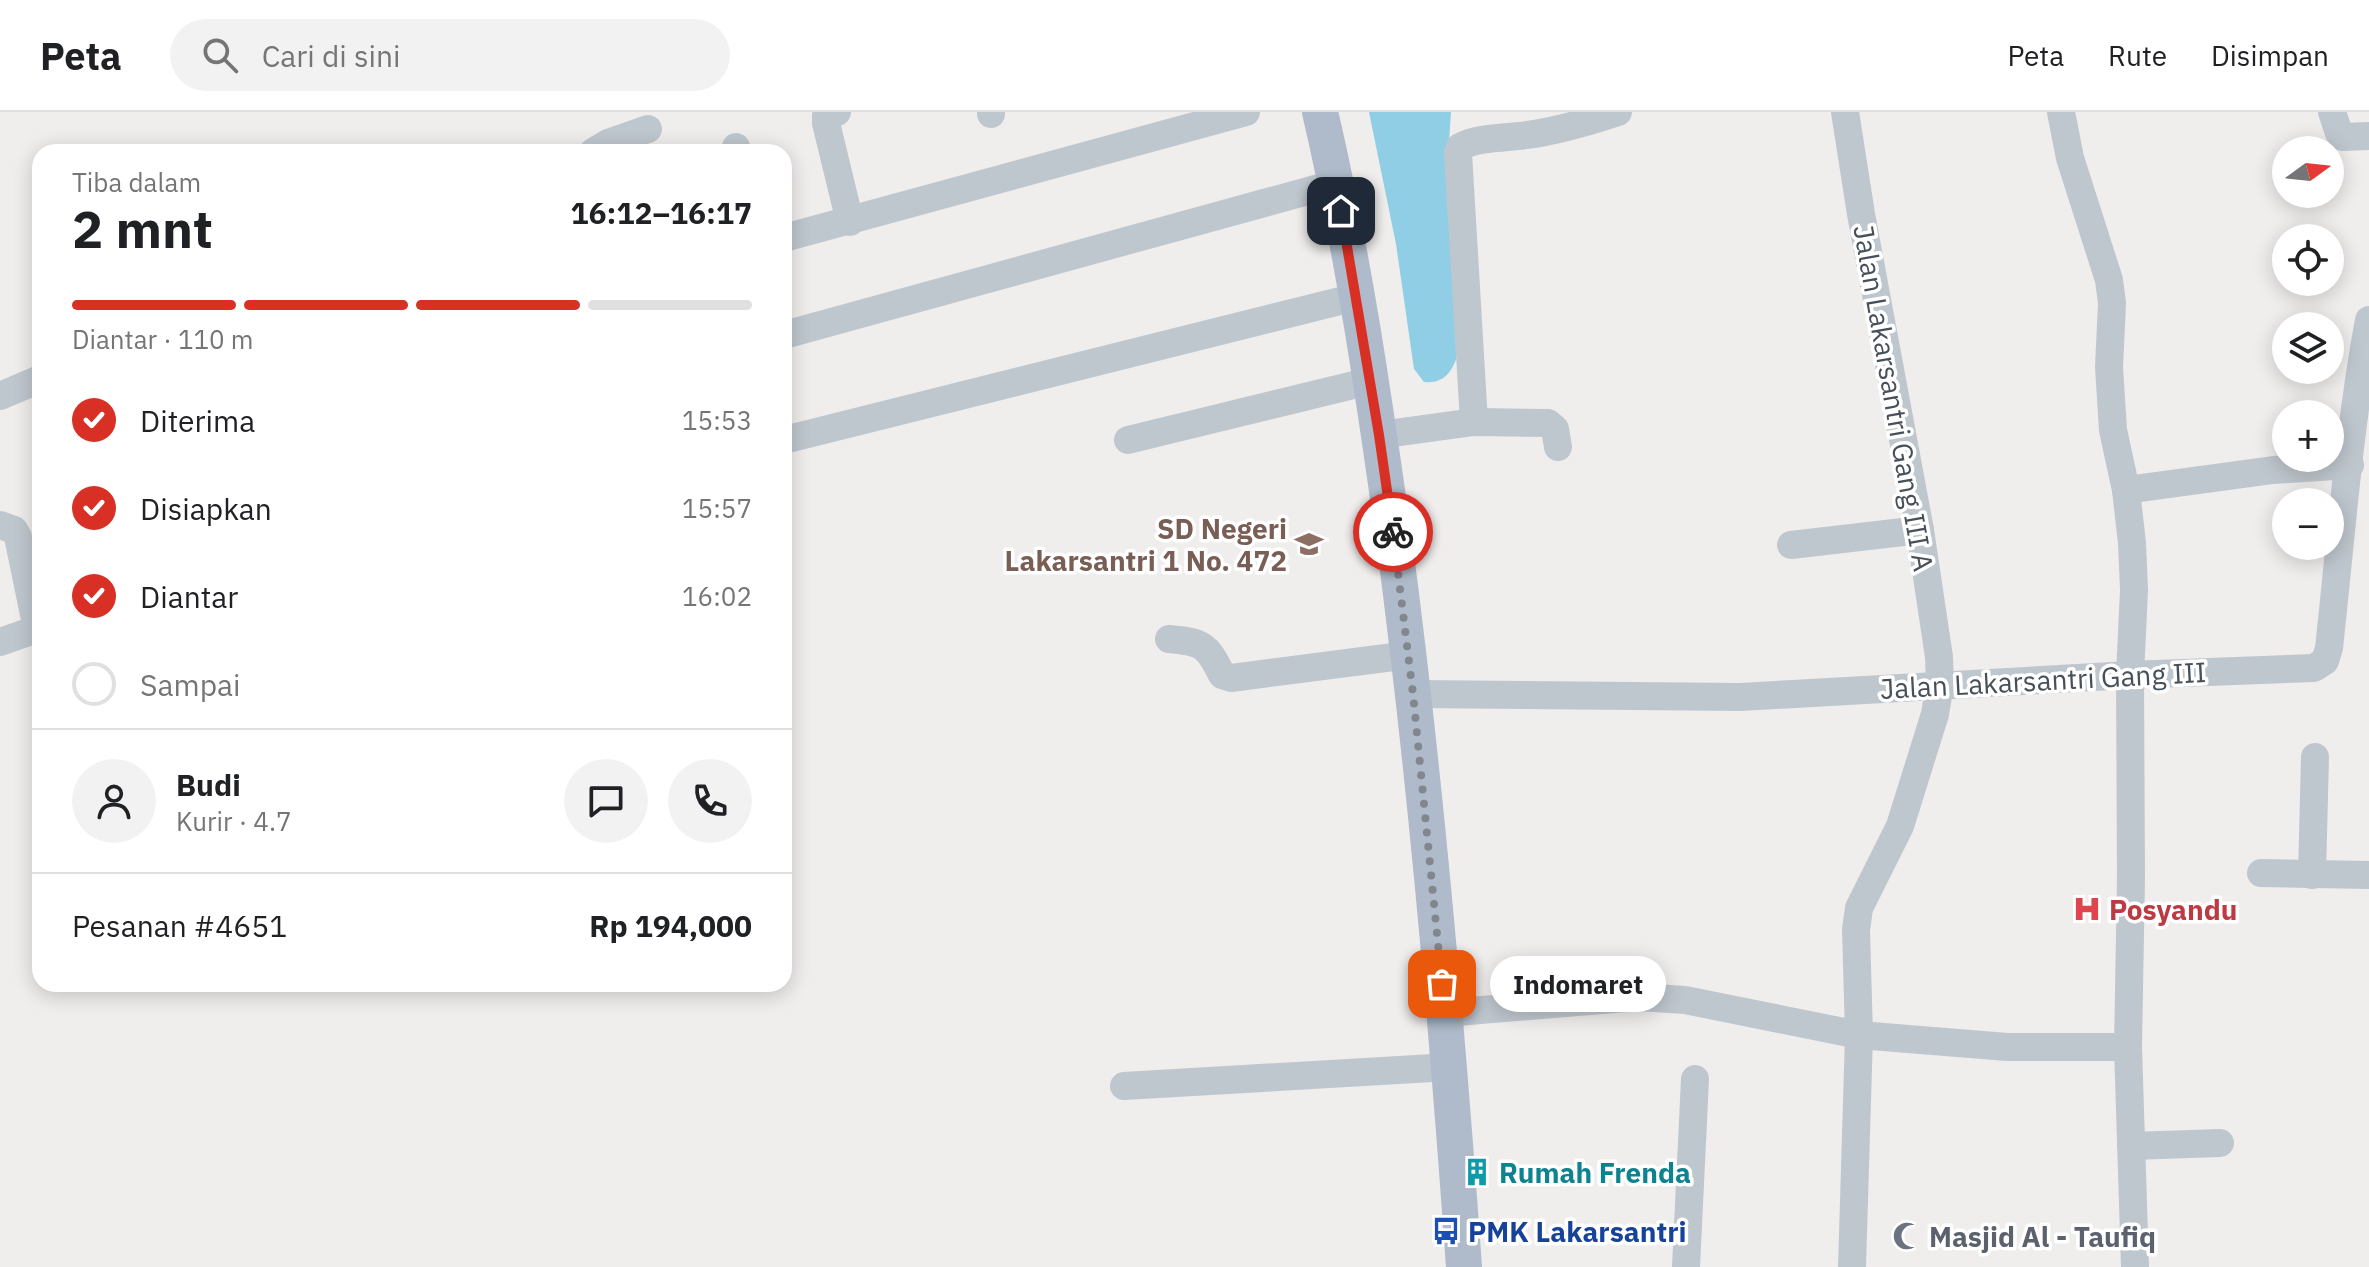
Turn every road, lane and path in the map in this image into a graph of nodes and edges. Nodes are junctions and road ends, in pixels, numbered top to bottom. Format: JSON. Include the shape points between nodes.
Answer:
{"nodes":[{"id":1,"x":837,"y":112,"type":"edge"},
{"id":2,"x":1320,"y":112,"type":"edge"},
{"id":3,"x":1618,"y":112,"type":"edge"},
{"id":4,"x":1845,"y":112,"type":"edge"},
{"id":5,"x":2061,"y":112,"type":"edge"},
{"id":6,"x":2332,"y":112,"type":"edge"},
{"id":7,"x":1242,"y":113,"type":"edge"},
{"id":8,"x":648,"y":129,"type":"dead end"},
{"id":9,"x":2369,"y":136,"type":"edge"},
{"id":10,"x":606,"y":144,"type":"edge"},
{"id":11,"x":1337,"y":183,"type":"junction"},
{"id":12,"x":850,"y":222,"type":"junction"},
{"id":13,"x":792,"y":236,"type":"edge"},
{"id":14,"x":1356,"y":297,"type":"junction"},
{"id":15,"x":2369,"y":320,"type":"edge"},
{"id":16,"x":792,"y":333,"type":"edge"},
{"id":17,"x":1370,"y":381,"type":"junction"},
{"id":18,"x":32,"y":382,"type":"edge"},
{"id":19,"x":0,"y":396,"type":"edge"},
{"id":20,"x":1474,"y":422,"type":"junction"},
{"id":21,"x":1379,"y":435,"type":"junction"},
{"id":22,"x":792,"y":438,"type":"edge"},
{"id":23,"x":1128,"y":440,"type":"dead end"},
{"id":24,"x":1558,"y":447,"type":"dead end"},
{"id":25,"x":2350,"y":465,"type":"junction"},
{"id":26,"x":2126,"y":490,"type":"junction"},
{"id":27,"x":0,"y":525,"type":"edge"},
{"id":28,"x":1920,"y":530,"type":"junction"},
{"id":29,"x":1791,"y":545,"type":"dead end"},
{"id":30,"x":32,"y":601,"type":"edge"},
{"id":31,"x":32,"y":631,"type":"edge"},
{"id":32,"x":1169,"y":639,"type":"dead end"},
{"id":33,"x":0,"y":642,"type":"edge"},
{"id":34,"x":1409,"y":655,"type":"junction"},
{"id":35,"x":2130,"y":675,"type":"junction"},
{"id":36,"x":1940,"y":684,"type":"junction"},
{"id":37,"x":1413,"y":694,"type":"junction"},
{"id":38,"x":2315,"y":757,"type":"dead end"},
{"id":39,"x":2261,"y":873,"type":"dead end"},
{"id":40,"x":2312,"y":875,"type":"junction"},
{"id":41,"x":2369,"y":875,"type":"edge"},
{"id":42,"x":1445,"y":1013,"type":"junction"},
{"id":43,"x":1859,"y":1035,"type":"junction"},
{"id":44,"x":2128,"y":1047,"type":"junction"},
{"id":45,"x":1450,"y":1067,"type":"junction"},
{"id":46,"x":1695,"y":1079,"type":"dead end"},
{"id":47,"x":1124,"y":1086,"type":"dead end"},
{"id":48,"x":2220,"y":1143,"type":"dead end"},
{"id":49,"x":2131,"y":1146,"type":"junction"},
{"id":50,"x":1464,"y":1267,"type":"edge"},
{"id":51,"x":1686,"y":1267,"type":"edge"},
{"id":52,"x":1852,"y":1267,"type":"edge"},
{"id":53,"x":2135,"y":1267,"type":"edge"}],
"edges":[{"from":1,"to":12,"type":"street","via":[[826,116],[826,123]]},
{"from":2,"to":11,"type":"main road"},
{"from":3,"to":20,"type":"street","via":[[1583,124],[1460,147]]},
{"from":4,"to":28,"type":"street","name":"Jalan Lakarsantri Gang III A"},
{"from":5,"to":26,"type":"street","via":[[2109,280],[2113,430]]},
{"from":6,"to":9,"type":"street","via":[[2343,137]]},
{"from":7,"to":12,"type":"street"},
{"from":8,"to":10,"type":"street"},
{"from":11,"to":14,"type":"main road"},
{"from":11,"to":16,"type":"street"},
{"from":12,"to":13,"type":"street"},
{"from":14,"to":17,"type":"main road"},
{"from":14,"to":22,"type":"street"},
{"from":15,"to":25,"type":"street","name":"Jalan Lakarsantri Gang III"},
{"from":17,"to":21,"type":"main road"},
{"from":17,"to":23,"type":"street"},
{"from":18,"to":19,"type":"street"},
{"from":20,"to":21,"type":"street"},
{"from":20,"to":24,"type":"street","via":[[1548,423],[1555,429]]},
{"from":21,"to":34,"type":"main road"},
{"from":25,"to":26,"type":"street"},
{"from":25,"to":35,"type":"street","name":"Jalan Lakarsantri Gang III","via":[[2325,661],[2314,668]]},
{"from":26,"to":35,"type":"street","via":[[2134,590]]},
{"from":27,"to":30,"type":"street","via":[[18,537]]},
{"from":28,"to":29,"type":"street"},
{"from":28,"to":36,"type":"street","name":"Jalan Lakarsantri Gang III A"},
{"from":31,"to":33,"type":"street"},
{"from":32,"to":34,"type":"street","via":[[1204,646],[1222,675],[1231,678]]},
{"from":34,"to":37,"type":"main road"},
{"from":35,"to":36,"type":"street","name":"Jalan Lakarsantri Gang III"},
{"from":35,"to":44,"type":"street"},
{"from":36,"to":37,"type":"street","name":"Jalan Lakarsantri Gang III","via":[[1740,697]]},
{"from":36,"to":43,"type":"street","name":"Jalan Lakarsantri Gang III A","via":[[1900,826],[1859,908],[1854,948]]},
{"from":37,"to":42,"type":"main road"},
{"from":38,"to":40,"type":"street"},
{"from":39,"to":40,"type":"street"},
{"from":40,"to":41,"type":"street"},
{"from":42,"to":43,"type":"street","via":[[1639,997],[1685,1000]]},
{"from":42,"to":45,"type":"main road"},
{"from":43,"to":44,"type":"street","via":[[2007,1047]]},
{"from":43,"to":52,"type":"street","name":"Jalan Lakarsantri Gang III A"},
{"from":44,"to":49,"type":"street"},
{"from":45,"to":47,"type":"street"},
{"from":45,"to":50,"type":"main road"},
{"from":46,"to":51,"type":"street"},
{"from":48,"to":49,"type":"street"},
{"from":49,"to":53,"type":"street"}]}
